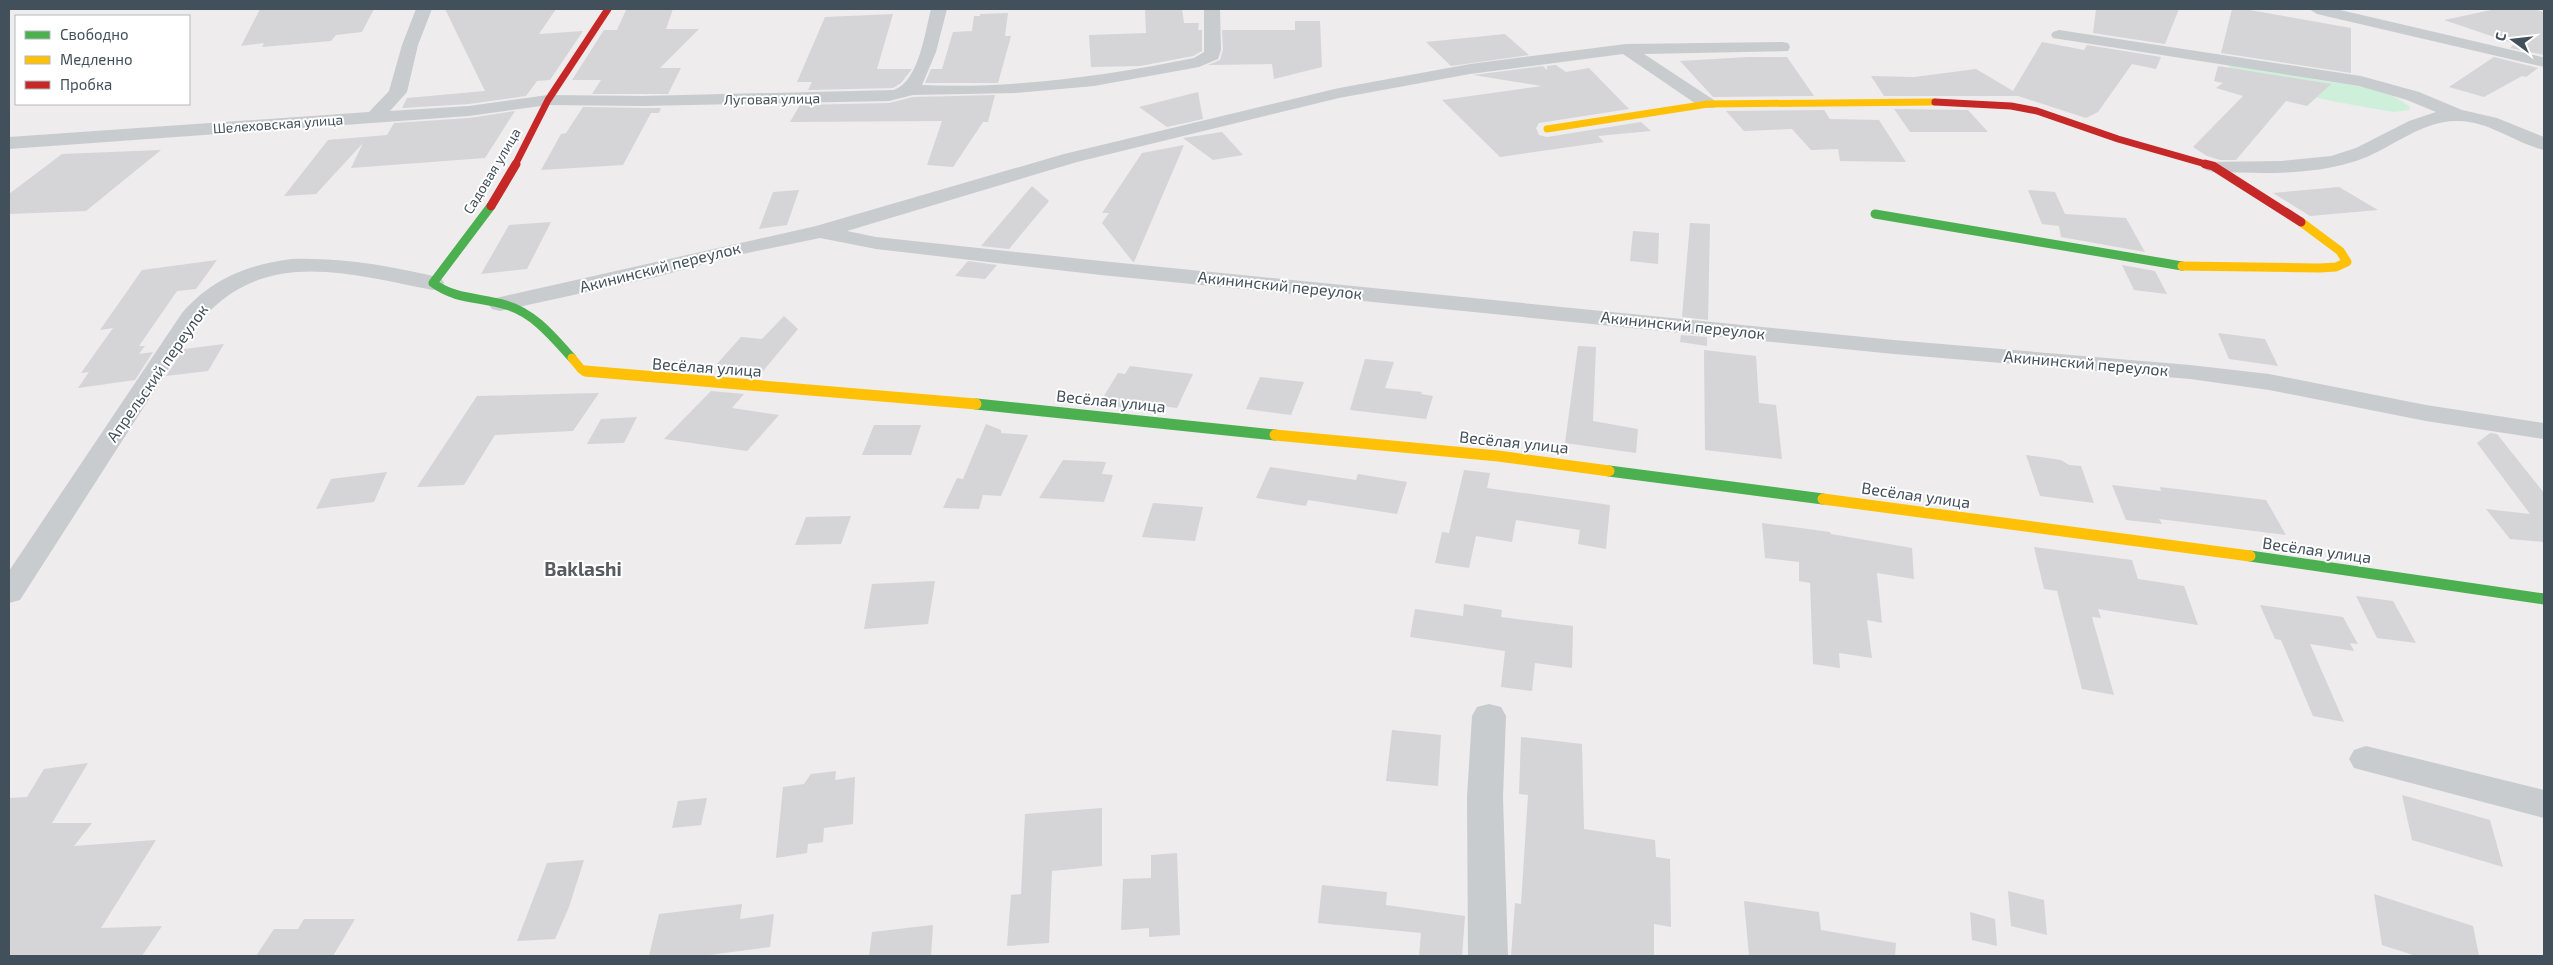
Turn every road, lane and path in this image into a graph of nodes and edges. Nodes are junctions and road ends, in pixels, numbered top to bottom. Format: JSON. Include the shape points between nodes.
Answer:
{"nodes":[{"id":1,"x":424,"y":9,"type":"edge"},
{"id":2,"x":608,"y":9,"type":"edge"},
{"id":3,"x":938,"y":9,"type":"edge"},
{"id":4,"x":1212,"y":9,"type":"edge"},
{"id":5,"x":2317,"y":9,"type":"edge"},
{"id":6,"x":2386,"y":9,"type":"edge"},
{"id":7,"x":2059,"y":35,"type":"dead end"},
{"id":8,"x":1782,"y":46,"type":"dead end"},
{"id":9,"x":1626,"y":49,"type":"junction"},
{"id":10,"x":2543,"y":62,"type":"edge"},
{"id":11,"x":909,"y":89,"type":"junction"},
{"id":12,"x":548,"y":100,"type":"junction"},
{"id":13,"x":1708,"y":104,"type":"junction"},
{"id":14,"x":2458,"y":115,"type":"junction"},
{"id":15,"x":374,"y":118,"type":"junction"},
{"id":16,"x":1547,"y":129,"type":"dead end"},
{"id":17,"x":9,"y":143,"type":"edge"},
{"id":18,"x":2544,"y":144,"type":"edge"},
{"id":19,"x":2213,"y":166,"type":"junction"},
{"id":20,"x":1875,"y":214,"type":"dead end"},
{"id":21,"x":820,"y":232,"type":"junction"},
{"id":22,"x":433,"y":283,"type":"junction"},
{"id":23,"x":500,"y":304,"type":"junction"},
{"id":24,"x":2544,"y":431,"type":"edge"},
{"id":25,"x":9,"y":593,"type":"edge"},
{"id":26,"x":2544,"y":599,"type":"edge"},
{"id":27,"x":1489,"y":716,"type":"dead end"},
{"id":28,"x":2366,"y":759,"type":"dead end"},
{"id":29,"x":2544,"y":804,"type":"edge"},
{"id":30,"x":1488,"y":956,"type":"edge"}],
"edges":[{"from":1,"to":15,"type":"street","via":[[398,92]]},
{"from":2,"to":12,"type":"street","name":"Садовая улица"},
{"from":3,"to":11,"type":"street","via":[[924,62]]},
{"from":4,"to":11,"type":"street","name":"Луговая улица","via":[[1212,55],[1200,62],[1048,88]]},
{"from":5,"to":10,"type":"street"},
{"from":6,"to":10,"type":"street"},
{"from":7,"to":14,"type":"street","via":[[2361,82],[2413,96]]},
{"from":8,"to":9,"type":"street","name":"Акининский переулок"},
{"from":9,"to":13,"type":"street"},
{"from":9,"to":21,"type":"street","name":"Акининский переулок","via":[[1470,68],[1315,98],[1071,158]]},
{"from":11,"to":12,"type":"street","name":"Луговая улица","via":[[896,95],[871,97]]},
{"from":12,"to":15,"type":"street","name":"Шелеховская улица","via":[[469,111]]},
{"from":12,"to":22,"type":"street","name":"Садовая улица","via":[[526,146],[486,214]]},
{"from":13,"to":16,"type":"street"},
{"from":13,"to":19,"type":"street","via":[[2000,104],[2031,110]]},
{"from":14,"to":18,"type":"street","via":[[2502,127]]},
{"from":14,"to":19,"type":"street","via":[[2438,118],[2351,157],[2330,162],[2282,167]]},
{"from":15,"to":17,"type":"street","name":"Шелеховская улица"},
{"from":19,"to":20,"type":"street","via":[[2316,232],[2340,251],[2347,262],[2320,268],[2177,266]]},
{"from":21,"to":23,"type":"street","name":"Акининский переулок","via":[[736,248],[656,270]]},
{"from":21,"to":24,"type":"street","name":"Акининский переулок","via":[[869,243],[1101,268],[1894,347],[2190,372],[2269,382],[2426,414]]},
{"from":22,"to":23,"type":"street","via":[[439,290],[457,298]]},
{"from":22,"to":25,"type":"street","name":"Апрельский переулок","via":[[302,265],[250,274],[214,294],[179,335]]},
{"from":23,"to":26,"type":"street","name":"Весёлая улица","via":[[522,311],[581,369],[598,375],[1000,406],[1498,456],[2308,564]]},
{"from":27,"to":30,"type":"street","via":[[1485,797]]},
{"from":28,"to":29,"type":"street"}]}
